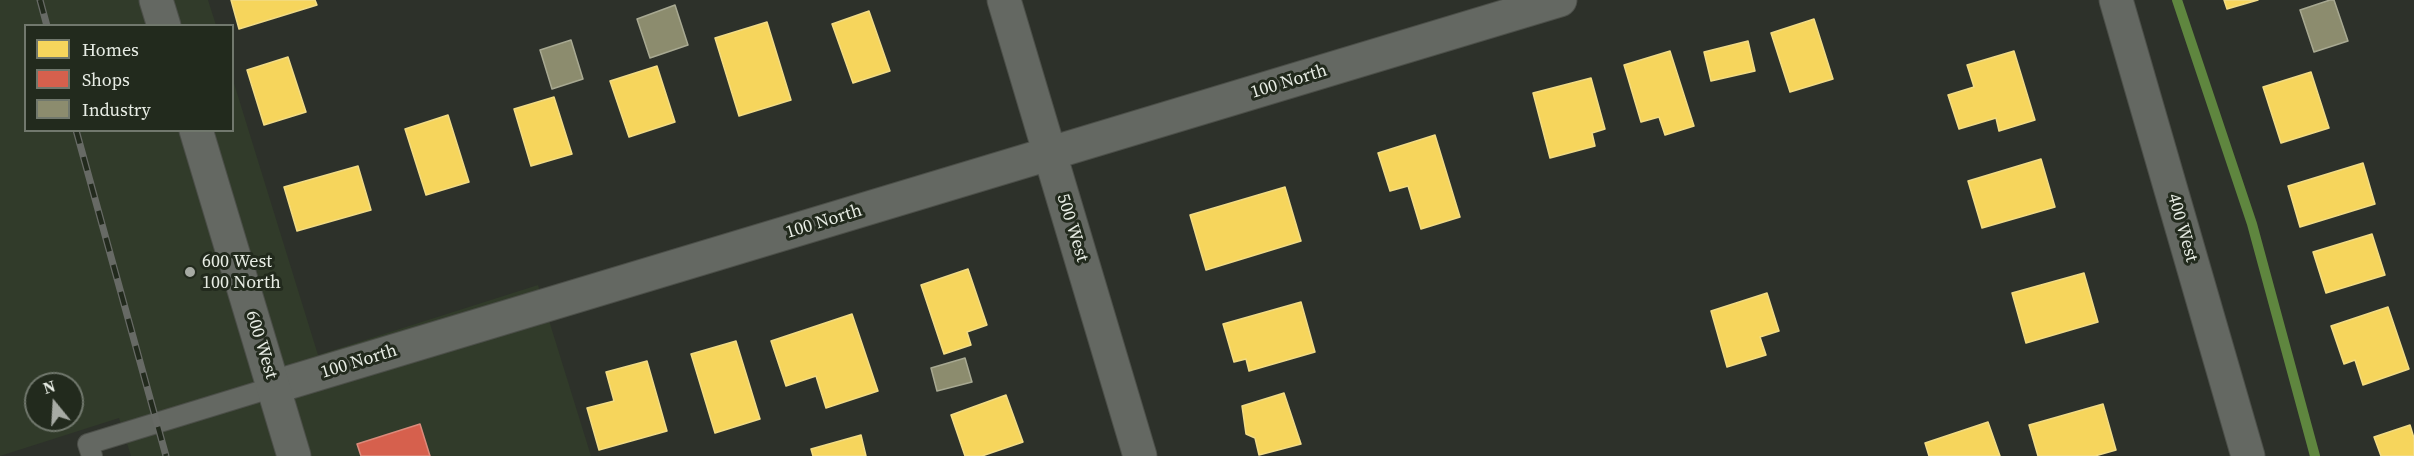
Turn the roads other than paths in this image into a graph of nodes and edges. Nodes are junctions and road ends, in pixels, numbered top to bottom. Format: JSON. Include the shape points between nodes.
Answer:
{"nodes":[{"id":1,"x":156,"y":0,"type":"edge"},
{"id":2,"x":1004,"y":0,"type":"edge"},
{"id":3,"x":1560,"y":0,"type":"edge"},
{"id":4,"x":2116,"y":0,"type":"edge"},
{"id":5,"x":163,"y":24,"type":"edge"},
{"id":6,"x":197,"y":132,"type":"edge"},
{"id":7,"x":1050,"y":154,"type":"junction"},
{"id":8,"x":274,"y":387,"type":"junction"},
{"id":9,"x":90,"y":450,"type":"edge"},
{"id":10,"x":294,"y":456,"type":"edge"},
{"id":11,"x":1140,"y":456,"type":"edge"},
{"id":12,"x":2248,"y":456,"type":"edge"}],
"edges":[{"from":1,"to":5,"type":"street"},
{"from":2,"to":7,"type":"street","name":"500 West"},
{"from":3,"to":7,"type":"street","name":"100 North"},
{"from":4,"to":12,"type":"street","name":"400 West"},
{"from":6,"to":8,"type":"street","name":"600 West"},
{"from":7,"to":8,"type":"street","name":"100 North"},
{"from":7,"to":11,"type":"street","name":"500 West"},
{"from":8,"to":9,"type":"lane","name":"100 North"},
{"from":8,"to":10,"type":"street","name":"600 West"}]}
